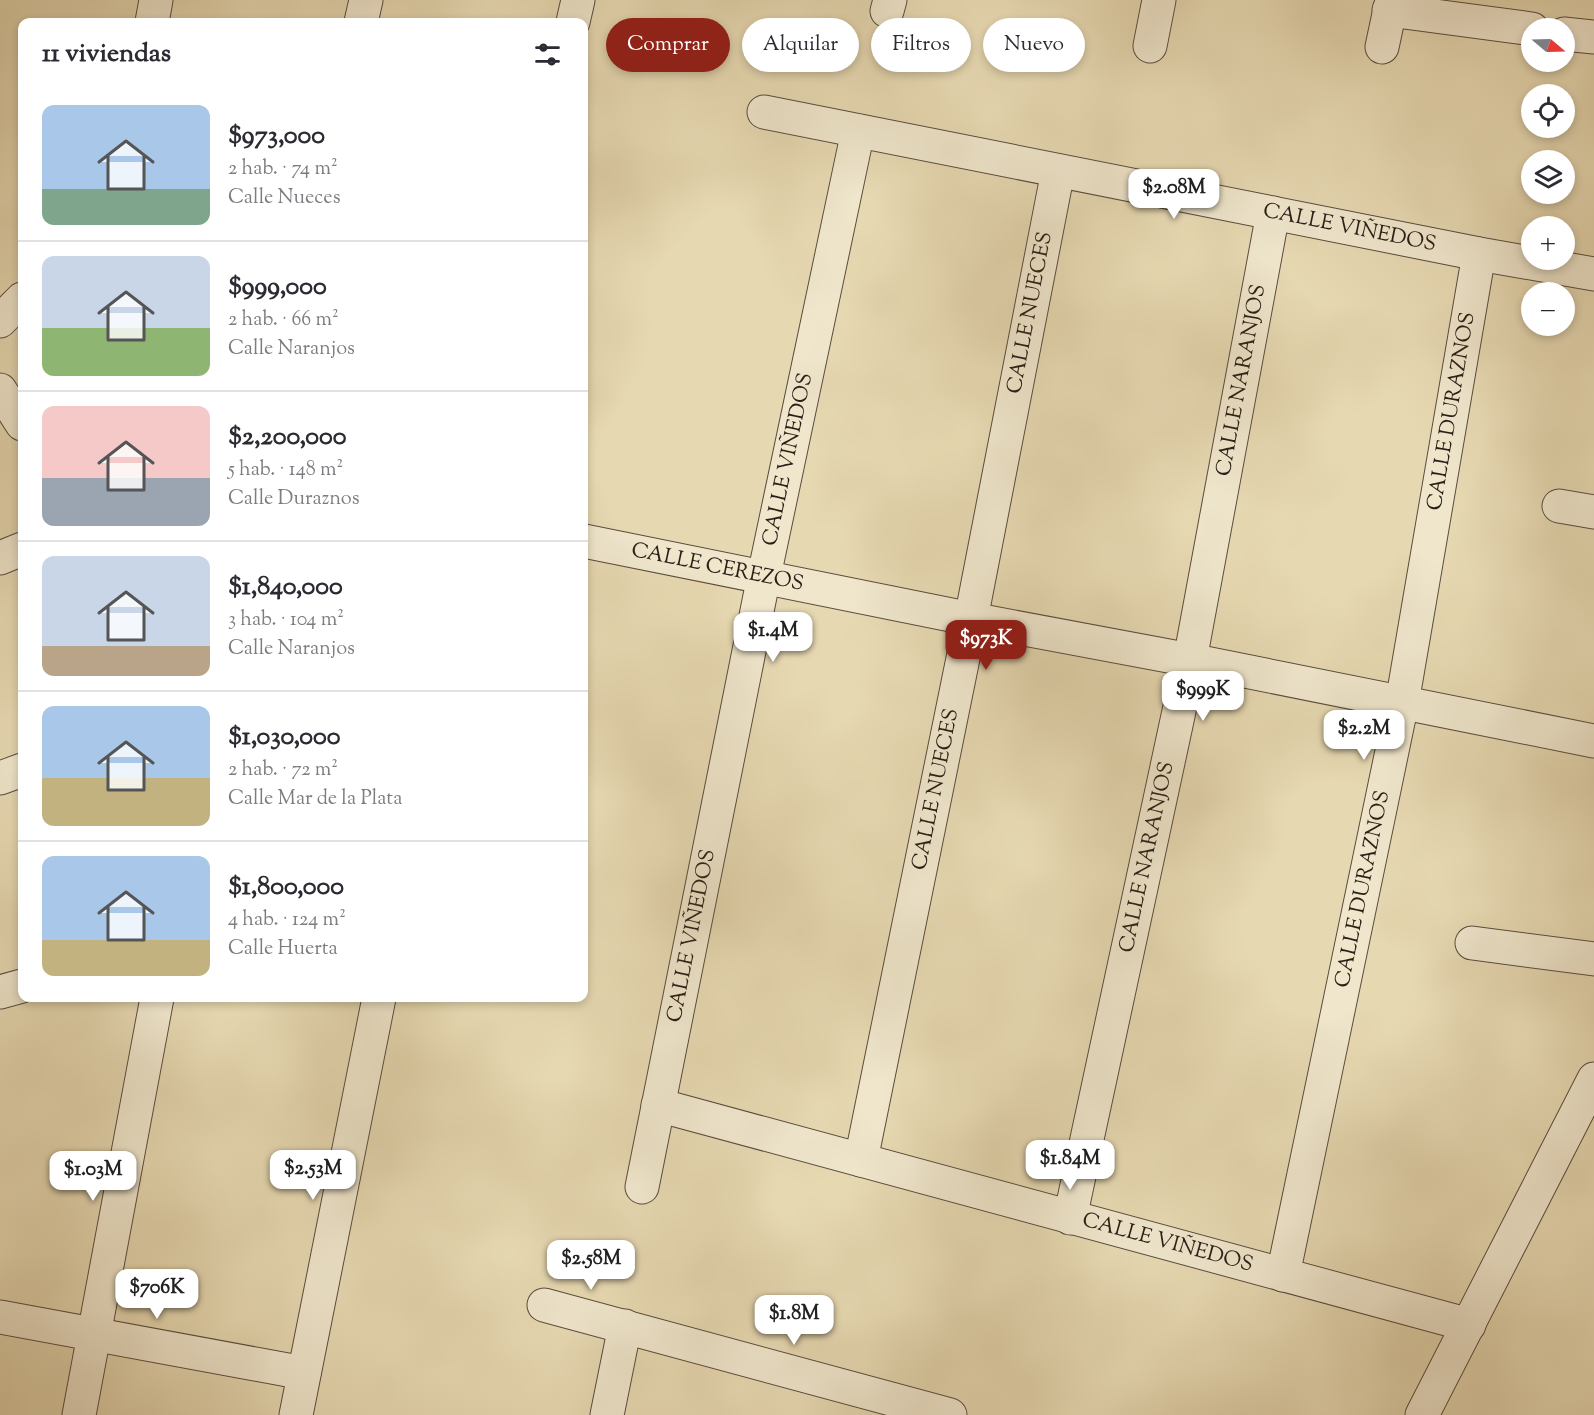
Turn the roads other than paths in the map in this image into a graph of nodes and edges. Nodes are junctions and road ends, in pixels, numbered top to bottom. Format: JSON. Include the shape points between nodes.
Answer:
{"nodes":[{"id":1,"x":156,"y":0,"type":"edge"},
{"id":2,"x":366,"y":0,"type":"edge"},
{"id":3,"x":578,"y":0,"type":"edge"},
{"id":4,"x":1159,"y":0,"type":"edge"},
{"id":5,"x":1390,"y":5,"type":"edge"},
{"id":6,"x":153,"y":18,"type":"edge"},
{"id":7,"x":362,"y":18,"type":"edge"},
{"id":8,"x":574,"y":18,"type":"edge"},
{"id":9,"x":1521,"y":27,"type":"edge"},
{"id":10,"x":1575,"y":35,"type":"edge"},
{"id":11,"x":1594,"y":38,"type":"edge"},
{"id":12,"x":1150,"y":46,"type":"dead end"},
{"id":13,"x":1382,"y":47,"type":"dead end"},
{"id":14,"x":764,"y":112,"type":"dead end"},
{"id":15,"x":858,"y":131,"type":"junction"},
{"id":16,"x":1058,"y":171,"type":"junction"},
{"id":17,"x":1273,"y":213,"type":"junction"},
{"id":18,"x":1479,"y":254,"type":"junction"},
{"id":19,"x":1594,"y":274,"type":"edge"},
{"id":20,"x":18,"y":303,"type":"edge"},
{"id":21,"x":0,"y":321,"type":"edge"},
{"id":22,"x":0,"y":390,"type":"edge"},
{"id":23,"x":18,"y":417,"type":"edge"},
{"id":24,"x":1559,"y":506,"type":"dead end"},
{"id":25,"x":1594,"y":512,"type":"edge"},
{"id":26,"x":588,"y":542,"type":"edge"},
{"id":27,"x":18,"y":551,"type":"edge"},
{"id":28,"x":0,"y":558,"type":"edge"},
{"id":29,"x":764,"y":576,"type":"junction"},
{"id":30,"x":971,"y":619,"type":"junction"},
{"id":31,"x":1190,"y":660,"type":"junction"},
{"id":32,"x":1402,"y":703,"type":"junction"},
{"id":33,"x":1594,"y":741,"type":"edge"},
{"id":34,"x":18,"y":771,"type":"edge"},
{"id":35,"x":0,"y":778,"type":"edge"},
{"id":36,"x":1472,"y":943,"type":"dead end"},
{"id":37,"x":1594,"y":959,"type":"edge"},
{"id":38,"x":18,"y":987,"type":"edge"},
{"id":39,"x":0,"y":992,"type":"edge"},
{"id":40,"x":156,"y":1002,"type":"edge"},
{"id":41,"x":378,"y":1002,"type":"edge"},
{"id":42,"x":1594,"y":1079,"type":"edge"},
{"id":43,"x":658,"y":1105,"type":"junction"},
{"id":44,"x":861,"y":1160,"type":"junction"},
{"id":45,"x":642,"y":1187,"type":"dead end"},
{"id":46,"x":1070,"y":1218,"type":"junction"},
{"id":47,"x":1283,"y":1275,"type":"junction"},
{"id":48,"x":544,"y":1305,"type":"dead end"},
{"id":49,"x":0,"y":1317,"type":"edge"},
{"id":50,"x":1469,"y":1325,"type":"junction"},
{"id":51,"x":624,"y":1326,"type":"junction"},
{"id":52,"x":95,"y":1335,"type":"junction"},
{"id":53,"x":304,"y":1372,"type":"junction"},
{"id":54,"x":850,"y":1402,"type":"edge"},
{"id":55,"x":79,"y":1415,"type":"edge"},
{"id":56,"x":296,"y":1415,"type":"edge"},
{"id":57,"x":607,"y":1415,"type":"edge"},
{"id":58,"x":950,"y":1415,"type":"edge"},
{"id":59,"x":1422,"y":1415,"type":"edge"}],
"edges":[{"from":1,"to":6,"type":"street"},
{"from":2,"to":7,"type":"street"},
{"from":3,"to":8,"type":"street"},
{"from":4,"to":12,"type":"street"},
{"from":5,"to":9,"type":"street"},
{"from":5,"to":13,"type":"street"},
{"from":10,"to":11,"type":"street"},
{"from":14,"to":15,"type":"street","name":"CALLE VIÑEDOS"},
{"from":15,"to":16,"type":"street","name":"CALLE VIÑEDOS"},
{"from":15,"to":29,"type":"street","name":"CALLE VIÑEDOS"},
{"from":16,"to":17,"type":"street","name":"CALLE VIÑEDOS"},
{"from":16,"to":30,"type":"street","name":"CALLE NUECES"},
{"from":17,"to":18,"type":"street","name":"CALLE VIÑEDOS"},
{"from":17,"to":31,"type":"street","name":"CALLE NARANJOS"},
{"from":18,"to":19,"type":"street","name":"CALLE VIÑEDOS"},
{"from":18,"to":32,"type":"street","name":"CALLE DURAZNOS"},
{"from":20,"to":21,"type":"street"},
{"from":22,"to":23,"type":"street"},
{"from":24,"to":25,"type":"street"},
{"from":26,"to":29,"type":"street","name":"CALLE CEREZOS"},
{"from":27,"to":28,"type":"street"},
{"from":29,"to":30,"type":"street","name":"CALLE CEREZOS"},
{"from":29,"to":43,"type":"street","name":"CALLE VIÑEDOS"},
{"from":30,"to":31,"type":"street","name":"CALLE CEREZOS"},
{"from":30,"to":44,"type":"street","name":"CALLE NUECES"},
{"from":31,"to":32,"type":"street","name":"CALLE CEREZOS"},
{"from":31,"to":46,"type":"street","name":"CALLE NARANJOS"},
{"from":32,"to":33,"type":"street","name":"CALLE CEREZOS"},
{"from":32,"to":47,"type":"street","name":"CALLE DURAZNOS"},
{"from":34,"to":35,"type":"street"},
{"from":36,"to":37,"type":"street"},
{"from":38,"to":39,"type":"street"},
{"from":40,"to":52,"type":"street"},
{"from":41,"to":53,"type":"street"},
{"from":42,"to":50,"type":"street"},
{"from":43,"to":44,"type":"street","name":"CALLE VIÑEDOS"},
{"from":43,"to":45,"type":"street","name":"CALLE VIÑEDOS"},
{"from":44,"to":46,"type":"street","name":"CALLE VIÑEDOS"},
{"from":46,"to":47,"type":"street","name":"CALLE VIÑEDOS"},
{"from":47,"to":50,"type":"street","name":"CALLE VIÑEDOS"},
{"from":48,"to":51,"type":"street"},
{"from":49,"to":52,"type":"street"},
{"from":50,"to":59,"type":"street"},
{"from":51,"to":54,"type":"street"},
{"from":51,"to":57,"type":"street"},
{"from":52,"to":53,"type":"street"},
{"from":52,"to":55,"type":"street"},
{"from":53,"to":56,"type":"street"},
{"from":54,"to":58,"type":"street"}]}
